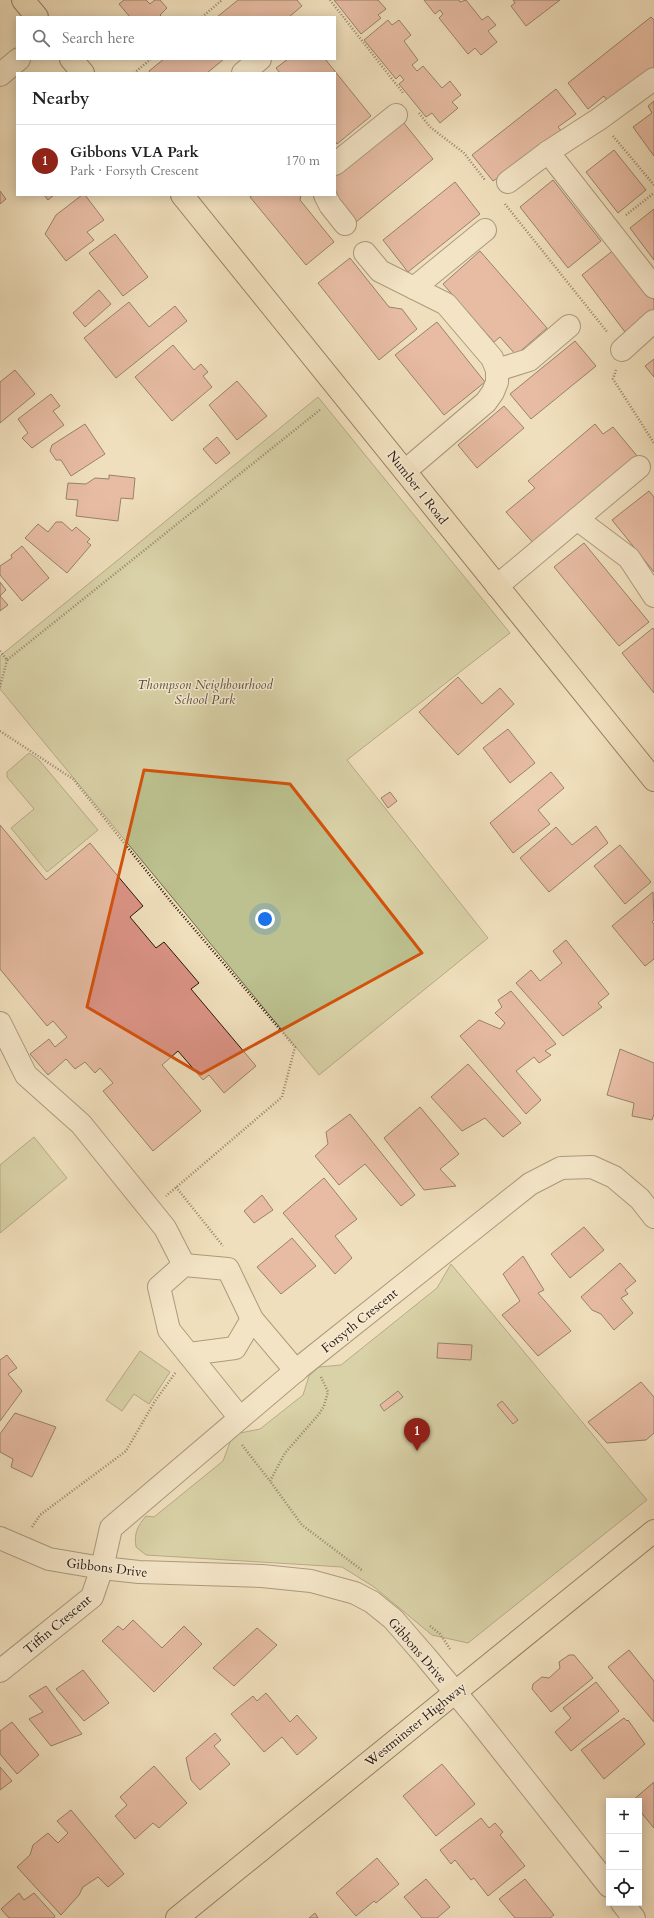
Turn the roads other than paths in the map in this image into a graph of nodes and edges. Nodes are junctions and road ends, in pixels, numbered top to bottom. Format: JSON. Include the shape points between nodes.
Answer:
{"nodes":[{"id":1,"x":24,"y":0,"type":"edge"},
{"id":2,"x":36,"y":16,"type":"edge"},
{"id":3,"x":19,"y":60,"type":"edge"},
{"id":4,"x":73,"y":60,"type":"edge"},
{"id":5,"x":259,"y":60,"type":"edge"},
{"id":6,"x":82,"y":72,"type":"edge"},
{"id":7,"x":244,"y":72,"type":"edge"},
{"id":8,"x":0,"y":75,"type":"edge"},
{"id":9,"x":654,"y":79,"type":"edge"},
{"id":10,"x":406,"y":107,"type":"road end"},
{"id":11,"x":548,"y":152,"type":"junction"},
{"id":12,"x":336,"y":163,"type":"edge"},
{"id":13,"x":499,"y":183,"type":"road end"},
{"id":14,"x":183,"y":196,"type":"edge"},
{"id":15,"x":326,"y":196,"type":"edge"},
{"id":16,"x":345,"y":224,"type":"dead end"},
{"id":17,"x":484,"y":230,"type":"dead end"},
{"id":18,"x":365,"y":253,"type":"dead end"},
{"id":19,"x":654,"y":287,"type":"edge"},
{"id":20,"x":414,"y":288,"type":"junction"},
{"id":21,"x":654,"y":321,"type":"edge"},
{"id":22,"x":569,"y":326,"type":"dead end"},
{"id":23,"x":622,"y":350,"type":"road end"},
{"id":24,"x":497,"y":370,"type":"junction"},
{"id":25,"x":639,"y":467,"type":"dead end"},
{"id":26,"x":405,"y":471,"type":"junction"},
{"id":27,"x":577,"y":519,"type":"junction"},
{"id":28,"x":497,"y":586,"type":"junction"},
{"id":29,"x":654,"y":596,"type":"edge"},
{"id":30,"x":654,"y":780,"type":"edge"},
{"id":31,"x":0,"y":1023,"type":"edge"},
{"id":32,"x":654,"y":1217,"type":"edge"},
{"id":33,"x":184,"y":1265,"type":"junction"},
{"id":34,"x":252,"y":1319,"type":"junction"},
{"id":35,"x":189,"y":1354,"type":"junction"},
{"id":36,"x":296,"y":1371,"type":"junction"},
{"id":37,"x":240,"y":1418,"type":"junction"},
{"id":38,"x":654,"y":1531,"type":"edge"},
{"id":39,"x":0,"y":1538,"type":"edge"},
{"id":40,"x":102,"y":1568,"type":"junction"},
{"id":41,"x":0,"y":1671,"type":"edge"},
{"id":42,"x":454,"y":1692,"type":"junction"},
{"id":43,"x":606,"y":1882,"type":"edge"},
{"id":44,"x":624,"y":1906,"type":"edge"},
{"id":45,"x":177,"y":1918,"type":"edge"},
{"id":46,"x":634,"y":1918,"type":"edge"}],
"edges":[{"from":1,"to":2,"type":"main road"},
{"from":3,"to":8,"type":"street"},
{"from":4,"to":6,"type":"main road"},
{"from":5,"to":7,"type":"street"},
{"from":9,"to":11,"type":"street"},
{"from":10,"to":12,"type":"street"},
{"from":11,"to":13,"type":"street"},
{"from":11,"to":19,"type":"street"},
{"from":14,"to":26,"type":"main road","name":"Number 1 Road"},
{"from":15,"to":16,"type":"street"},
{"from":17,"to":20,"type":"street"},
{"from":18,"to":20,"type":"street","via":[[380,271]]},
{"from":20,"to":24,"type":"street","via":[[446,304],[492,358]]},
{"from":21,"to":23,"type":"street"},
{"from":22,"to":24,"type":"street","via":[[529,360]]},
{"from":24,"to":26,"type":"street","via":[[497,382],[486,402]]},
{"from":25,"to":27,"type":"street"},
{"from":26,"to":28,"type":"main road","name":"Number 1 Road"},
{"from":27,"to":28,"type":"street"},
{"from":27,"to":29,"type":"street","via":[[629,558]]},
{"from":28,"to":30,"type":"main road","name":"Number 1 Road"},
{"from":31,"to":33,"type":"street","via":[[26,1074],[81,1124],[164,1228]]},
{"from":32,"to":36,"type":"street","name":"Forsyth Crescent","via":[[640,1199],[614,1177],[592,1167],[560,1168],[530,1184]]},
{"from":33,"to":34,"type":"street","via":[[228,1269]]},
{"from":33,"to":35,"type":"street","via":[[159,1287],[169,1330]]},
{"from":34,"to":35,"type":"street","via":[[235,1348]]},
{"from":34,"to":36,"type":"street"},
{"from":35,"to":37,"type":"street"},
{"from":36,"to":37,"type":"street","name":"Forsyth Crescent"},
{"from":37,"to":40,"type":"street","name":"Forsyth Crescent","via":[[111,1528]]},
{"from":38,"to":42,"type":"main road","name":"Westminster Highway"},
{"from":39,"to":40,"type":"street","name":"Gibbons Drive","via":[[49,1559]]},
{"from":40,"to":41,"type":"street","name":"Tiffin Crescent","via":[[92,1597]]},
{"from":40,"to":42,"type":"street","name":"Gibbons Drive","via":[[139,1572],[262,1576],[311,1581],[355,1593],[372,1602],[393,1619]]},
{"from":42,"to":43,"type":"street","name":"Gibbons Drive"},
{"from":42,"to":45,"type":"main road","name":"Westminster Highway"},
{"from":44,"to":46,"type":"street"}]}
